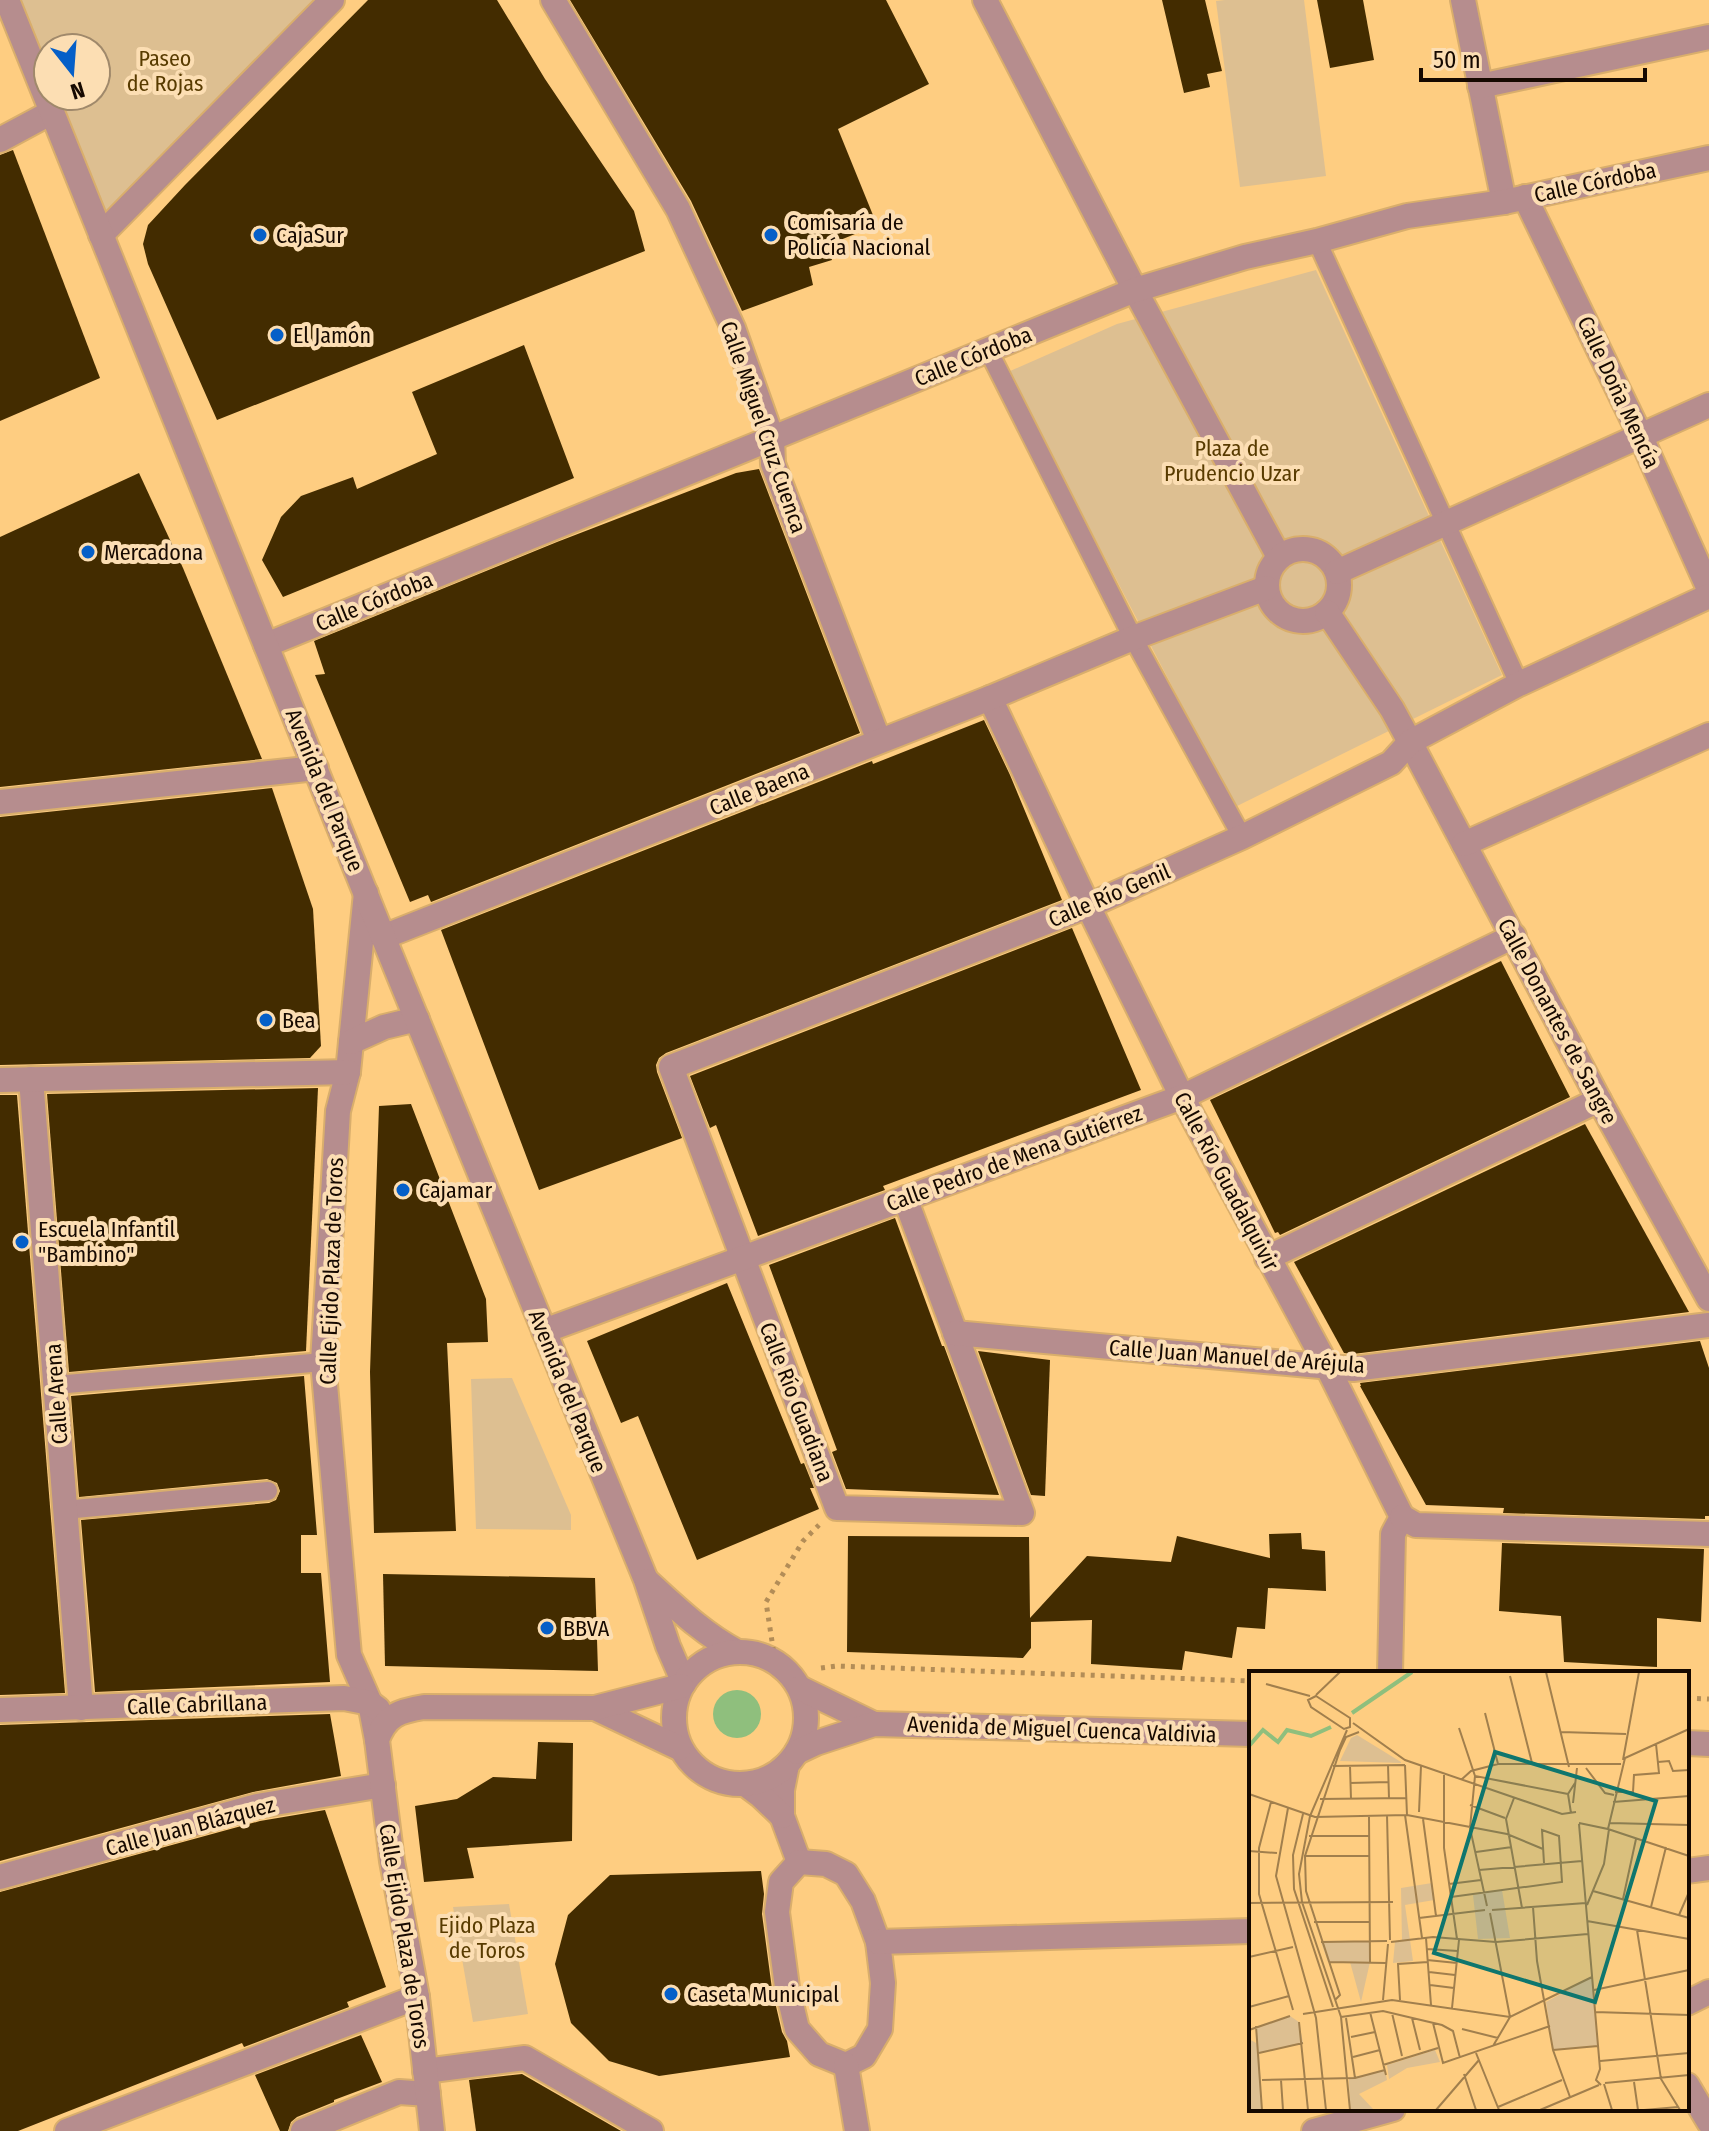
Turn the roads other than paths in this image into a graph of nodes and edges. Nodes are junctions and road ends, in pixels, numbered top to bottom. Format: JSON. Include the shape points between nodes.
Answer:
{"nodes":[{"id":1,"x":7,"y":0,"type":"edge"},
{"id":2,"x":332,"y":0,"type":"edge"},
{"id":3,"x":553,"y":0,"type":"edge"},
{"id":4,"x":985,"y":0,"type":"edge"},
{"id":5,"x":1463,"y":0,"type":"edge"},
{"id":6,"x":1709,"y":37,"type":"edge"},
{"id":7,"x":32,"y":62,"type":"edge"},
{"id":8,"x":1480,"y":86,"type":"junction"},
{"id":9,"x":52,"y":112,"type":"joint"},
{"id":10,"x":0,"y":140,"type":"edge"},
{"id":11,"x":1709,"y":158,"type":"edge"},
{"id":12,"x":1515,"y":199,"type":"junction"},
{"id":13,"x":101,"y":235,"type":"junction"},
{"id":14,"x":1317,"y":241,"type":"junction"},
{"id":15,"x":1135,"y":290,"type":"junction"},
{"id":16,"x":988,"y":350,"type":"junction"},
{"id":17,"x":1709,"y":405,"type":"edge"},
{"id":18,"x":1640,"y":435,"type":"junction"},
{"id":19,"x":772,"y":438,"type":"junction"},
{"id":20,"x":1445,"y":523,"type":"junction"},
{"id":21,"x":1279,"y":557,"type":"junction"},
{"id":22,"x":1337,"y":572,"type":"junction"},
{"id":23,"x":1266,"y":588,"type":"junction"},
{"id":24,"x":1709,"y":589,"type":"edge"},
{"id":25,"x":1709,"y":596,"type":"edge"},
{"id":26,"x":1327,"y":612,"type":"junction"},
{"id":27,"x":1133,"y":638,"type":"junction"},
{"id":28,"x":266,"y":645,"type":"junction"},
{"id":29,"x":1519,"y":684,"type":"junction"},
{"id":30,"x":990,"y":698,"type":"junction"},
{"id":31,"x":1709,"y":735,"type":"edge"},
{"id":32,"x":879,"y":741,"type":"junction"},
{"id":33,"x":1410,"y":742,"type":"junction"},
{"id":34,"x":316,"y":768,"type":"junction"},
{"id":35,"x":0,"y":802,"type":"edge"},
{"id":36,"x":1242,"y":837,"type":"junction"},
{"id":37,"x":1464,"y":844,"type":"junction"},
{"id":38,"x":366,"y":893,"type":"junction"},
{"id":39,"x":1088,"y":906,"type":"junction"},
{"id":40,"x":1514,"y":936,"type":"junction"},
{"id":41,"x":383,"y":937,"type":"junction"},
{"id":42,"x":417,"y":1019,"type":"junction"},
{"id":43,"x":351,"y":1042,"type":"junction"},
{"id":44,"x":348,"y":1072,"type":"junction"},
{"id":45,"x":31,"y":1079,"type":"junction"},
{"id":46,"x":0,"y":1080,"type":"edge"},
{"id":47,"x":1182,"y":1097,"type":"junction"},
{"id":48,"x":1599,"y":1100,"type":"junction"},
{"id":49,"x":905,"y":1198,"type":"junction"},
{"id":50,"x":742,"y":1258,"type":"junction"},
{"id":51,"x":1267,"y":1258,"type":"junction"},
{"id":52,"x":1709,"y":1299,"type":"edge"},
{"id":53,"x":1709,"y":1325,"type":"edge"},
{"id":54,"x":544,"y":1331,"type":"junction"},
{"id":55,"x":955,"y":1333,"type":"junction"},
{"id":56,"x":323,"y":1362,"type":"junction"},
{"id":57,"x":1327,"y":1366,"type":"junction"},
{"id":58,"x":55,"y":1385,"type":"junction"},
{"id":59,"x":268,"y":1491,"type":"dead end"},
{"id":60,"x":64,"y":1510,"type":"junction"},
{"id":61,"x":1402,"y":1517,"type":"junction"},
{"id":62,"x":1709,"y":1534,"type":"edge"},
{"id":63,"x":646,"y":1580,"type":"junction"},
{"id":64,"x":736,"y":1651,"type":"junction"},
{"id":65,"x":1390,"y":1671,"type":"edge"},
{"id":66,"x":682,"y":1685,"type":"junction"},
{"id":67,"x":800,"y":1688,"type":"junction"},
{"id":68,"x":81,"y":1708,"type":"junction"},
{"id":69,"x":595,"y":1708,"type":"junction"},
{"id":70,"x":0,"y":1710,"type":"edge"},
{"id":71,"x":378,"y":1722,"type":"junction"},
{"id":72,"x":874,"y":1724,"type":"junction"},
{"id":73,"x":1249,"y":1734,"type":"edge"},
{"id":74,"x":1689,"y":1743,"type":"edge"},
{"id":75,"x":1709,"y":1744,"type":"edge"},
{"id":76,"x":679,"y":1748,"type":"junction"},
{"id":77,"x":792,"y":1758,"type":"junction"},
{"id":78,"x":745,"y":1784,"type":"junction"},
{"id":79,"x":383,"y":1785,"type":"junction"},
{"id":80,"x":782,"y":1816,"type":"junction"},
{"id":81,"x":799,"y":1862,"type":"junction"},
{"id":82,"x":1709,"y":1868,"type":"edge"},
{"id":83,"x":1689,"y":1871,"type":"edge"},
{"id":84,"x":0,"y":1877,"type":"edge"},
{"id":85,"x":1249,"y":1931,"type":"edge"},
{"id":86,"x":878,"y":1942,"type":"junction"},
{"id":87,"x":1709,"y":1992,"type":"edge"},
{"id":88,"x":417,"y":1997,"type":"junction"},
{"id":89,"x":1689,"y":2002,"type":"edge"},
{"id":90,"x":846,"y":2065,"type":"junction"},
{"id":91,"x":427,"y":2082,"type":"junction"},
{"id":92,"x":1689,"y":2088,"type":"edge"},
{"id":93,"x":1386,"y":2111,"type":"edge"},
{"id":94,"x":1709,"y":2122,"type":"edge"},
{"id":95,"x":67,"y":2131,"type":"edge"},
{"id":96,"x":303,"y":2131,"type":"edge"},
{"id":97,"x":432,"y":2131,"type":"edge"},
{"id":98,"x":651,"y":2131,"type":"edge"},
{"id":99,"x":857,"y":2131,"type":"edge"},
{"id":100,"x":1316,"y":2131,"type":"edge"}],
"edges":[{"from":1,"to":7,"type":"street","name":"Avenida del Parque"},
{"from":2,"to":13,"type":"street"},
{"from":3,"to":19,"type":"street","name":"Calle Miguel Cruz Cuenca","via":[[678,209],[733,328]]},
{"from":4,"to":15,"type":"street"},
{"from":5,"to":8,"type":"street","name":"Calle Doña Mencía"},
{"from":6,"to":8,"type":"street"},
{"from":8,"to":12,"type":"street","name":"Calle Doña Mencía"},
{"from":9,"to":10,"type":"street"},
{"from":9,"to":13,"type":"street","name":"Avenida del Parque"},
{"from":11,"to":12,"type":"street","name":"Calle Córdoba"},
{"from":12,"to":14,"type":"street","name":"Calle Córdoba","via":[[1407,216]]},
{"from":12,"to":18,"type":"street","name":"Calle Doña Mencía"},
{"from":13,"to":28,"type":"street","name":"Avenida del Parque"},
{"from":14,"to":15,"type":"street","name":"Calle Córdoba"},
{"from":14,"to":20,"type":"street"},
{"from":15,"to":16,"type":"street","name":"Calle Córdoba"},
{"from":15,"to":21,"type":"street"},
{"from":16,"to":19,"type":"street","name":"Calle Córdoba"},
{"from":16,"to":27,"type":"street"},
{"from":17,"to":18,"type":"street"},
{"from":18,"to":20,"type":"street"},
{"from":18,"to":24,"type":"street","name":"Calle Doña Mencía"},
{"from":19,"to":28,"type":"street","name":"Calle Córdoba"},
{"from":19,"to":32,"type":"street","name":"Calle Miguel Cruz Cuenca","via":[[773,464]]},
{"from":20,"to":22,"type":"street"},
{"from":20,"to":29,"type":"street"},
{"from":21,"to":22,"type":"street","via":[[1312,550]]},
{"from":21,"to":23,"type":"street"},
{"from":22,"to":26,"type":"street","via":[[1339,593]]},
{"from":23,"to":26,"type":"street","via":[[1284,617],[1307,621]]},
{"from":23,"to":27,"type":"street","name":"Calle Baena"},
{"from":25,"to":29,"type":"street","name":"Calle Río Genil"},
{"from":26,"to":33,"type":"street","name":"Calle Donantes de Sangre"},
{"from":27,"to":30,"type":"street","name":"Calle Baena"},
{"from":27,"to":36,"type":"street"},
{"from":28,"to":34,"type":"street","name":"Avenida del Parque"},
{"from":29,"to":33,"type":"street","name":"Calle Río Genil"},
{"from":30,"to":32,"type":"street","name":"Calle Baena"},
{"from":30,"to":39,"type":"street","name":"Calle Río Guadalquivir"},
{"from":31,"to":37,"type":"street"},
{"from":32,"to":41,"type":"street","name":"Calle Baena"},
{"from":33,"to":36,"type":"street","name":"Calle Río Genil","via":[[1391,763]]},
{"from":33,"to":37,"type":"street","name":"Calle Donantes de Sangre"},
{"from":34,"to":35,"type":"street"},
{"from":34,"to":38,"type":"street","name":"Avenida del Parque"},
{"from":36,"to":39,"type":"street","name":"Calle Río Genil"},
{"from":37,"to":40,"type":"street","name":"Calle Donantes de Sangre"},
{"from":38,"to":41,"type":"street","name":"Avenida del Parque"},
{"from":38,"to":43,"type":"street","name":"Calle Ejido Plaza de Toros"},
{"from":39,"to":47,"type":"street","name":"Calle Río Guadalquivir"},
{"from":39,"to":50,"type":"street","name":"Calle Río Genil","via":[[671,1067]]},
{"from":40,"to":47,"type":"street","name":"Calle Pedro de Mena Gutiérrez"},
{"from":40,"to":48,"type":"street","name":"Calle Donantes de Sangre"},
{"from":41,"to":42,"type":"street","name":"Avenida del Parque"},
{"from":42,"to":43,"type":"street"},
{"from":42,"to":54,"type":"street","name":"Avenida del Parque"},
{"from":43,"to":44,"type":"street","name":"Calle Ejido Plaza de Toros"},
{"from":44,"to":45,"type":"street"},
{"from":44,"to":56,"type":"street","name":"Calle Ejido Plaza de Toros","via":[[338,1111]]},
{"from":45,"to":46,"type":"street"},
{"from":45,"to":58,"type":"street","name":"Calle Arena"},
{"from":47,"to":49,"type":"street","name":"Calle Pedro de Mena Gutiérrez"},
{"from":47,"to":51,"type":"street","name":"Calle Río Guadalquivir"},
{"from":48,"to":51,"type":"street"},
{"from":48,"to":52,"type":"street","name":"Calle Donantes de Sangre"},
{"from":49,"to":50,"type":"street","name":"Calle Pedro de Mena Gutiérrez"},
{"from":49,"to":55,"type":"street"},
{"from":50,"to":54,"type":"street","name":"Calle Pedro de Mena Gutiérrez"},
{"from":50,"to":55,"type":"street","name":"Calle Río Guadiana","via":[[837,1508],[1022,1513]]},
{"from":51,"to":57,"type":"street","name":"Calle Río Guadalquivir"},
{"from":53,"to":57,"type":"street","name":"Calle Juan Manuel de Aréjula","via":[[1353,1369]]},
{"from":54,"to":63,"type":"street","name":"Avenida del Parque"},
{"from":55,"to":57,"type":"street","name":"Calle Juan Manuel de Aréjula"},
{"from":56,"to":58,"type":"street"},
{"from":56,"to":71,"type":"street","name":"Calle Ejido Plaza de Toros","via":[[349,1655]]},
{"from":57,"to":61,"type":"street","name":"Calle Río Guadalquivir"},
{"from":58,"to":60,"type":"street","name":"Calle Arena"},
{"from":59,"to":60,"type":"street"},
{"from":60,"to":68,"type":"street","name":"Calle Arena"},
{"from":61,"to":62,"type":"street","via":[[1416,1525]]},
{"from":61,"to":65,"type":"street","via":[[1393,1534]]},
{"from":63,"to":64,"type":"street","name":"Avenida del Parque","via":[[715,1640]]},
{"from":63,"to":66,"type":"street","name":"Avenida del Parque"},
{"from":64,"to":66,"type":"street","via":[[703,1662]]},
{"from":64,"to":67,"type":"street","via":[[775,1661]]},
{"from":66,"to":69,"type":"street"},
{"from":66,"to":76,"type":"street","via":[[673,1717]]},
{"from":67,"to":72,"type":"street","name":"Avenida de Miguel Cuenca Valdivia"},
{"from":67,"to":77,"type":"street","via":[[807,1721]]},
{"from":68,"to":70,"type":"street","name":"Calle Cabrillana"},
{"from":68,"to":71,"type":"street","name":"Calle Cabrillana","via":[[344,1698]]},
{"from":69,"to":71,"type":"street","via":[[424,1707]]},
{"from":69,"to":76,"type":"street"},
{"from":71,"to":79,"type":"street","name":"Calle Ejido Plaza de Toros"},
{"from":72,"to":73,"type":"street","name":"Avenida de Miguel Cuenca Valdivia"},
{"from":72,"to":77,"type":"street","name":"Avenida de Miguel Cuenca Valdivia","via":[[816,1743]]},
{"from":74,"to":75,"type":"street"},
{"from":76,"to":78,"type":"street","via":[[700,1772],[729,1784]]},
{"from":77,"to":78,"type":"street","via":[[775,1775]]},
{"from":77,"to":80,"type":"street","via":[[782,1790]]},
{"from":78,"to":80,"type":"street"},
{"from":79,"to":84,"type":"street","name":"Calle Juan Blázquez","via":[[257,1806]]},
{"from":79,"to":88,"type":"street","name":"Calle Ejido Plaza de Toros"},
{"from":80,"to":81,"type":"street"},
{"from":81,"to":86,"type":"street","via":[[826,1864],[846,1874]]},
{"from":81,"to":90,"type":"street","via":[[781,1882],[777,1912],[787,1987],[797,2029],[819,2054]]},
{"from":82,"to":83,"type":"street"},
{"from":85,"to":86,"type":"street"},
{"from":86,"to":90,"type":"street","via":[[883,1983],[880,2029],[864,2056]]},
{"from":87,"to":89,"type":"street"},
{"from":88,"to":91,"type":"street","name":"Calle Ejido Plaza de Toros"},
{"from":88,"to":95,"type":"street"},
{"from":90,"to":99,"type":"street"},
{"from":91,"to":96,"type":"street"},
{"from":91,"to":97,"type":"street","name":"Calle Ejido Plaza de Toros"},
{"from":91,"to":98,"type":"street","via":[[525,2058]]},
{"from":92,"to":94,"type":"street"},
{"from":93,"to":100,"type":"street"}]}
